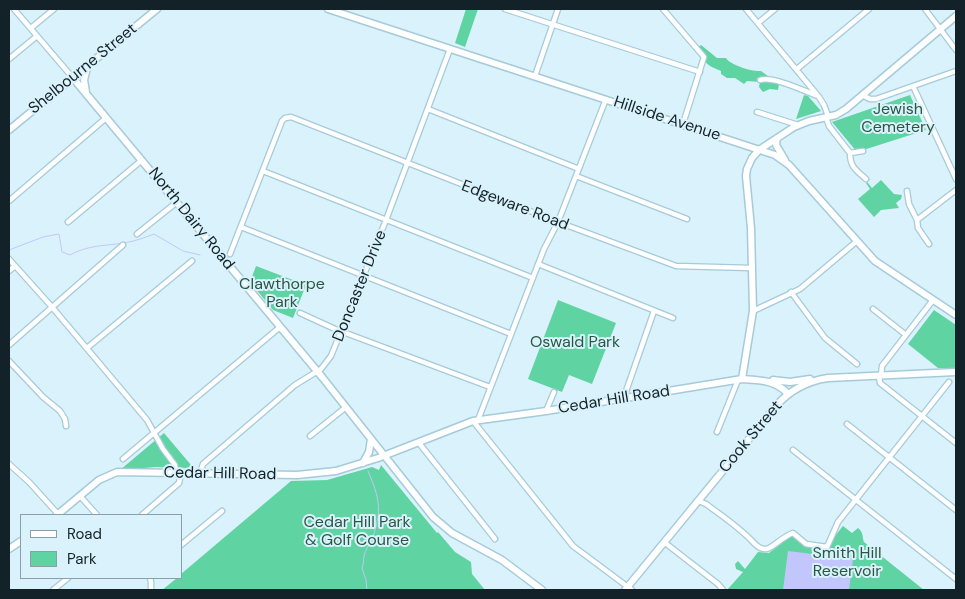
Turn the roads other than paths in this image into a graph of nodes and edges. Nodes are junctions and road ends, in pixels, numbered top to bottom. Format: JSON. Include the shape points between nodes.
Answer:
{"nodes":[{"id":1,"x":14,"y":9,"type":"edge"},
{"id":2,"x":54,"y":9,"type":"edge"},
{"id":3,"x":157,"y":9,"type":"edge"},
{"id":4,"x":330,"y":9,"type":"edge"},
{"id":5,"x":505,"y":9,"type":"edge"},
{"id":6,"x":558,"y":9,"type":"edge"},
{"id":7,"x":663,"y":9,"type":"edge"},
{"id":8,"x":746,"y":9,"type":"edge"},
{"id":9,"x":775,"y":9,"type":"edge"},
{"id":10,"x":869,"y":9,"type":"edge"},
{"id":11,"x":925,"y":9,"type":"edge"},
{"id":12,"x":956,"y":16,"type":"edge"},
{"id":13,"x":758,"y":23,"type":"junction"},
{"id":14,"x":552,"y":24,"type":"junction"},
{"id":15,"x":30,"y":28,"type":"junction"},
{"id":16,"x":941,"y":28,"type":"junction"},
{"id":17,"x":37,"y":36,"type":"junction"},
{"id":18,"x":450,"y":49,"type":"junction"},
{"id":19,"x":956,"y":50,"type":"edge"},
{"id":20,"x":9,"y":59,"type":"edge"},
{"id":21,"x":87,"y":66,"type":"junction"},
{"id":22,"x":797,"y":69,"type":"junction"},
{"id":23,"x":700,"y":72,"type":"junction"},
{"id":24,"x":956,"y":72,"type":"edge"},
{"id":25,"x":535,"y":76,"type":"junction"},
{"id":26,"x":73,"y":78,"type":"junction"},
{"id":27,"x":760,"y":80,"type":"dead end"},
{"id":28,"x":913,"y":86,"type":"junction"},
{"id":29,"x":87,"y":95,"type":"junction"},
{"id":30,"x":862,"y":95,"type":"junction"},
{"id":31,"x":819,"y":97,"type":"junction"},
{"id":32,"x":606,"y":99,"type":"junction"},
{"id":33,"x":428,"y":109,"type":"junction"},
{"id":34,"x":757,"y":112,"type":"dead end"},
{"id":35,"x":828,"y":116,"type":"junction"},
{"id":36,"x":106,"y":118,"type":"junction"},
{"id":37,"x":683,"y":124,"type":"junction"},
{"id":38,"x":798,"y":125,"type":"junction"},
{"id":39,"x":9,"y":130,"type":"edge"},
{"id":40,"x":777,"y":138,"type":"junction"},
{"id":41,"x":760,"y":150,"type":"junction"},
{"id":42,"x":863,"y":152,"type":"dead end"},
{"id":43,"x":850,"y":154,"type":"junction"},
{"id":44,"x":142,"y":160,"type":"junction"},
{"id":45,"x":408,"y":163,"type":"junction"},
{"id":46,"x":789,"y":165,"type":"junction"},
{"id":47,"x":578,"y":169,"type":"junction"},
{"id":48,"x":262,"y":171,"type":"junction"},
{"id":49,"x":576,"y":176,"type":"junction"},
{"id":50,"x":866,"y":179,"type":"dead end"},
{"id":51,"x":956,"y":179,"type":"edge"},
{"id":52,"x":956,"y":190,"type":"edge"},
{"id":53,"x":907,"y":191,"type":"dead end"},
{"id":54,"x":9,"y":200,"type":"edge"},
{"id":55,"x":177,"y":202,"type":"junction"},
{"id":56,"x":687,"y":219,"type":"dead end"},
{"id":57,"x":386,"y":220,"type":"junction"},
{"id":58,"x":917,"y":220,"type":"junction"},
{"id":59,"x":68,"y":222,"type":"dead end"},
{"id":60,"x":558,"y":222,"type":"junction"},
{"id":61,"x":241,"y":227,"type":"junction"},
{"id":62,"x":137,"y":234,"type":"dead end"},
{"id":63,"x":857,"y":241,"type":"junction"},
{"id":64,"x":929,"y":244,"type":"dead end"},
{"id":65,"x":123,"y":245,"type":"dead end"},
{"id":66,"x":230,"y":254,"type":"dead end"},
{"id":67,"x":9,"y":259,"type":"edge"},
{"id":68,"x":192,"y":261,"type":"dead end"},
{"id":69,"x":538,"y":264,"type":"junction"},
{"id":70,"x":15,"y":266,"type":"junction"},
{"id":71,"x":751,"y":268,"type":"junction"},
{"id":72,"x":9,"y":271,"type":"edge"},
{"id":73,"x":364,"y":275,"type":"junction"},
{"id":74,"x":533,"y":278,"type":"junction"},
{"id":75,"x":791,"y":292,"type":"junction"},
{"id":76,"x":933,"y":300,"type":"junction"},
{"id":77,"x":52,"y":307,"type":"junction"},
{"id":78,"x":873,"y":309,"type":"dead end"},
{"id":79,"x":654,"y":311,"type":"junction"},
{"id":80,"x":753,"y":311,"type":"junction"},
{"id":81,"x":300,"y":314,"type":"dead end"},
{"id":82,"x":956,"y":315,"type":"edge"},
{"id":83,"x":673,"y":318,"type":"dead end"},
{"id":84,"x":280,"y":327,"type":"junction"},
{"id":85,"x":341,"y":331,"type":"junction"},
{"id":86,"x":511,"y":334,"type":"junction"},
{"id":87,"x":906,"y":335,"type":"junction"},
{"id":88,"x":9,"y":345,"type":"edge"},
{"id":89,"x":87,"y":348,"type":"junction"},
{"id":90,"x":9,"y":361,"type":"edge"},
{"id":91,"x":857,"y":364,"type":"dead end"},
{"id":92,"x":317,"y":372,"type":"junction"},
{"id":93,"x":956,"y":372,"type":"edge"},
{"id":94,"x":880,"y":376,"type":"junction"},
{"id":95,"x":828,"y":378,"type":"junction"},
{"id":96,"x":740,"y":380,"type":"junction"},
{"id":97,"x":764,"y":381,"type":"junction"},
{"id":98,"x":949,"y":382,"type":"dead end"},
{"id":99,"x":490,"y":387,"type":"junction"},
{"id":100,"x":554,"y":392,"type":"dead end"},
{"id":101,"x":788,"y":394,"type":"junction"},
{"id":102,"x":624,"y":397,"type":"junction"},
{"id":103,"x":346,"y":407,"type":"junction"},
{"id":104,"x":546,"y":410,"type":"junction"},
{"id":105,"x":922,"y":416,"type":"junction"},
{"id":106,"x":475,"y":420,"type":"junction"},
{"id":107,"x":847,"y":424,"type":"dead end"},
{"id":108,"x":66,"y":426,"type":"dead end"},
{"id":109,"x":154,"y":432,"type":"junction"},
{"id":110,"x":717,"y":432,"type":"dead end"},
{"id":111,"x":310,"y":436,"type":"dead end"},
{"id":112,"x":371,"y":439,"type":"junction"},
{"id":113,"x":419,"y":443,"type":"junction"},
{"id":114,"x":956,"y":443,"type":"edge"},
{"id":115,"x":793,"y":450,"type":"dead end"},
{"id":116,"x":384,"y":456,"type":"junction"},
{"id":117,"x":888,"y":457,"type":"junction"},
{"id":118,"x":123,"y":459,"type":"dead end"},
{"id":119,"x":363,"y":463,"type":"junction"},
{"id":120,"x":9,"y":464,"type":"edge"},
{"id":121,"x":178,"y":473,"type":"junction"},
{"id":122,"x":200,"y":473,"type":"junction"},
{"id":123,"x":80,"y":496,"type":"junction"},
{"id":124,"x":855,"y":500,"type":"junction"},
{"id":125,"x":699,"y":501,"type":"junction"},
{"id":126,"x":956,"y":510,"type":"edge"},
{"id":127,"x":222,"y":511,"type":"dead end"},
{"id":128,"x":56,"y":514,"type":"edge"},
{"id":129,"x":58,"y":514,"type":"edge"},
{"id":130,"x":96,"y":514,"type":"edge"},
{"id":131,"x":143,"y":514,"type":"edge"},
{"id":132,"x":495,"y":539,"type":"dead end"},
{"id":133,"x":664,"y":542,"type":"junction"},
{"id":134,"x":182,"y":544,"type":"edge"},
{"id":135,"x":67,"y":579,"type":"edge"},
{"id":136,"x":956,"y":579,"type":"edge"},
{"id":137,"x":628,"y":589,"type":"edge"},
{"id":138,"x":53,"y":590,"type":"edge"},
{"id":139,"x":542,"y":590,"type":"edge"},
{"id":140,"x":723,"y":590,"type":"edge"}],
"edges":[{"from":1,"to":15,"type":"street","name":"North Dairy Road"},
{"from":2,"to":15,"type":"street"},
{"from":3,"to":21,"type":"street","name":"Shelbourne Street"},
{"from":4,"to":18,"type":"street","name":"Hillside Avenue"},
{"from":5,"to":14,"type":"street"},
{"from":6,"to":14,"type":"street"},
{"from":7,"to":23,"type":"street","via":[[702,53],[704,60]]},
{"from":8,"to":13,"type":"street"},
{"from":9,"to":13,"type":"street"},
{"from":10,"to":22,"type":"street"},
{"from":11,"to":16,"type":"street"},
{"from":12,"to":16,"type":"street"},
{"from":13,"to":22,"type":"street"},
{"from":14,"to":23,"type":"street"},
{"from":14,"to":25,"type":"street"},
{"from":15,"to":17,"type":"street","name":"North Dairy Road"},
{"from":16,"to":19,"type":"street"},
{"from":16,"to":30,"type":"street"},
{"from":17,"to":20,"type":"street"},
{"from":17,"to":26,"type":"street","name":"North Dairy Road"},
{"from":18,"to":25,"type":"street","name":"Hillside Avenue"},
{"from":18,"to":33,"type":"street","name":"Doncaster Drive"},
{"from":21,"to":26,"type":"street","name":"Shelbourne Street"},
{"from":21,"to":29,"type":"street","via":[[84,80]]},
{"from":22,"to":31,"type":"street"},
{"from":23,"to":37,"type":"street"},
{"from":24,"to":28,"type":"street"},
{"from":25,"to":32,"type":"street","name":"Hillside Avenue"},
{"from":26,"to":29,"type":"street","name":"North Dairy Road"},
{"from":26,"to":39,"type":"street","name":"Shelbourne Street"},
{"from":27,"to":31,"type":"street","via":[[792,86]]},
{"from":28,"to":30,"type":"street","via":[[876,99]]},
{"from":28,"to":51,"type":"street"},
{"from":29,"to":36,"type":"street","name":"North Dairy Road"},
{"from":30,"to":35,"type":"street","via":[[841,113]]},
{"from":31,"to":35,"type":"street"},
{"from":32,"to":37,"type":"street","name":"Hillside Avenue"},
{"from":32,"to":47,"type":"street"},
{"from":33,"to":45,"type":"street","name":"Doncaster Drive"},
{"from":33,"to":47,"type":"street"},
{"from":34,"to":38,"type":"street"},
{"from":35,"to":38,"type":"street"},
{"from":35,"to":43,"type":"street","via":[[829,126]]},
{"from":36,"to":44,"type":"street","name":"North Dairy Road"},
{"from":36,"to":54,"type":"street"},
{"from":37,"to":41,"type":"street","name":"Hillside Avenue"},
{"from":38,"to":40,"type":"street"},
{"from":40,"to":41,"type":"street"},
{"from":40,"to":46,"type":"street","via":[[776,145]]},
{"from":41,"to":46,"type":"street","name":"Hillside Avenue"},
{"from":41,"to":71,"type":"street","via":[[746,176]]},
{"from":42,"to":43,"type":"street"},
{"from":43,"to":50,"type":"street","via":[[851,164]]},
{"from":44,"to":55,"type":"street","name":"North Dairy Road"},
{"from":44,"to":59,"type":"street"},
{"from":45,"to":48,"type":"street","name":"Edgeware Road","via":[[290,117],[282,121]]},
{"from":45,"to":57,"type":"street","name":"Doncaster Drive"},
{"from":45,"to":60,"type":"street","name":"Edgeware Road"},
{"from":46,"to":63,"type":"street","name":"Hillside Avenue"},
{"from":47,"to":49,"type":"street"},
{"from":48,"to":57,"type":"street"},
{"from":48,"to":61,"type":"street"},
{"from":49,"to":56,"type":"street"},
{"from":49,"to":60,"type":"street"},
{"from":52,"to":58,"type":"street"},
{"from":53,"to":58,"type":"street"},
{"from":55,"to":62,"type":"street"},
{"from":55,"to":84,"type":"street","name":"North Dairy Road"},
{"from":57,"to":73,"type":"street","name":"Doncaster Drive"},
{"from":57,"to":74,"type":"street"},
{"from":58,"to":64,"type":"street","via":[[918,228]]},
{"from":60,"to":69,"type":"street"},
{"from":60,"to":71,"type":"street","name":"Edgeware Road","via":[[676,266]]},
{"from":61,"to":66,"type":"street"},
{"from":61,"to":73,"type":"street"},
{"from":63,"to":75,"type":"street","via":[[800,289]]},
{"from":63,"to":76,"type":"street","name":"Hillside Avenue","via":[[882,267]]},
{"from":65,"to":77,"type":"street"},
{"from":67,"to":70,"type":"street"},
{"from":68,"to":89,"type":"street"},
{"from":69,"to":74,"type":"street"},
{"from":69,"to":79,"type":"street"},
{"from":70,"to":72,"type":"street"},
{"from":70,"to":77,"type":"street"},
{"from":71,"to":80,"type":"street"},
{"from":73,"to":85,"type":"street","name":"Doncaster Drive"},
{"from":73,"to":86,"type":"street"},
{"from":74,"to":86,"type":"street"},
{"from":75,"to":80,"type":"street"},
{"from":75,"to":91,"type":"street","via":[[825,338]]},
{"from":76,"to":82,"type":"street","name":"Hillside Avenue"},
{"from":76,"to":87,"type":"street"},
{"from":77,"to":88,"type":"street"},
{"from":77,"to":89,"type":"street"},
{"from":78,"to":87,"type":"street"},
{"from":79,"to":83,"type":"street"},
{"from":79,"to":102,"type":"street"},
{"from":80,"to":96,"type":"street"},
{"from":81,"to":85,"type":"street"},
{"from":84,"to":92,"type":"street","name":"North Dairy Road"},
{"from":84,"to":109,"type":"street"},
{"from":85,"to":92,"type":"street","name":"Doncaster Drive","via":[[329,359]]},
{"from":85,"to":99,"type":"street"},
{"from":86,"to":99,"type":"street"},
{"from":87,"to":94,"type":"street","via":[[882,366]]},
{"from":89,"to":109,"type":"street"},
{"from":90,"to":108,"type":"street","via":[[60,411]]},
{"from":92,"to":103,"type":"street","name":"North Dairy Road"},
{"from":92,"to":122,"type":"street","name":"Doncaster Drive","via":[[295,385],[203,464]]},
{"from":93,"to":94,"type":"street","name":"Cook Street"},
{"from":94,"to":95,"type":"street","name":"Cook Street"},
{"from":94,"to":105,"type":"street","via":[[880,383]]},
{"from":95,"to":97,"type":"street"},
{"from":95,"to":101,"type":"street","name":"Cook Street","via":[[808,383]]},
{"from":96,"to":97,"type":"street","name":"Cedar Hill Road"},
{"from":96,"to":102,"type":"street","name":"Cedar Hill Road"},
{"from":96,"to":110,"type":"street"},
{"from":97,"to":101,"type":"street","via":[[779,385]]},
{"from":98,"to":105,"type":"street"},
{"from":99,"to":106,"type":"street"},
{"from":100,"to":104,"type":"street"},
{"from":101,"to":125,"type":"street","name":"Cook Street"},
{"from":102,"to":104,"type":"street","name":"Cedar Hill Road"},
{"from":103,"to":111,"type":"street"},
{"from":103,"to":112,"type":"street","name":"North Dairy Road"},
{"from":104,"to":106,"type":"street","name":"Cedar Hill Road"},
{"from":105,"to":114,"type":"street"},
{"from":105,"to":117,"type":"street"},
{"from":106,"to":113,"type":"street","name":"Cedar Hill Road"},
{"from":106,"to":137,"type":"street","via":[[573,546]]},
{"from":107,"to":117,"type":"street"},
{"from":109,"to":118,"type":"street"},
{"from":109,"to":121,"type":"street"},
{"from":112,"to":116,"type":"street","name":"North Dairy Road"},
{"from":112,"to":119,"type":"street"},
{"from":113,"to":116,"type":"street","name":"Cedar Hill Road"},
{"from":113,"to":132,"type":"street"},
{"from":115,"to":124,"type":"street"},
{"from":116,"to":119,"type":"street","name":"Cedar Hill Road"},
{"from":116,"to":139,"type":"street","name":"North Dairy Road","via":[[444,527],[502,560]]},
{"from":117,"to":124,"type":"street"},
{"from":117,"to":126,"type":"street"},
{"from":119,"to":122,"type":"street","name":"Cedar Hill Road","via":[[297,475]]},
{"from":120,"to":128,"type":"street"},
{"from":121,"to":122,"type":"street","name":"Cedar Hill Road"},
{"from":121,"to":123,"type":"street","name":"Cedar Hill Road","via":[[117,472],[99,480]]},
{"from":121,"to":131,"type":"street","via":[[179,483]]},
{"from":123,"to":129,"type":"street","name":"Cedar Hill Road"},
{"from":123,"to":130,"type":"street"},
{"from":124,"to":125,"type":"street","via":[[835,527],[827,547],[811,546],[792,533],[767,550],[758,547],[745,533]]},
{"from":124,"to":136,"type":"street"},
{"from":125,"to":133,"type":"street","name":"Cook Street"},
{"from":127,"to":134,"type":"street"},
{"from":133,"to":137,"type":"street","name":"Cook Street"},
{"from":133,"to":140,"type":"street"},
{"from":135,"to":138,"type":"street"}]}
